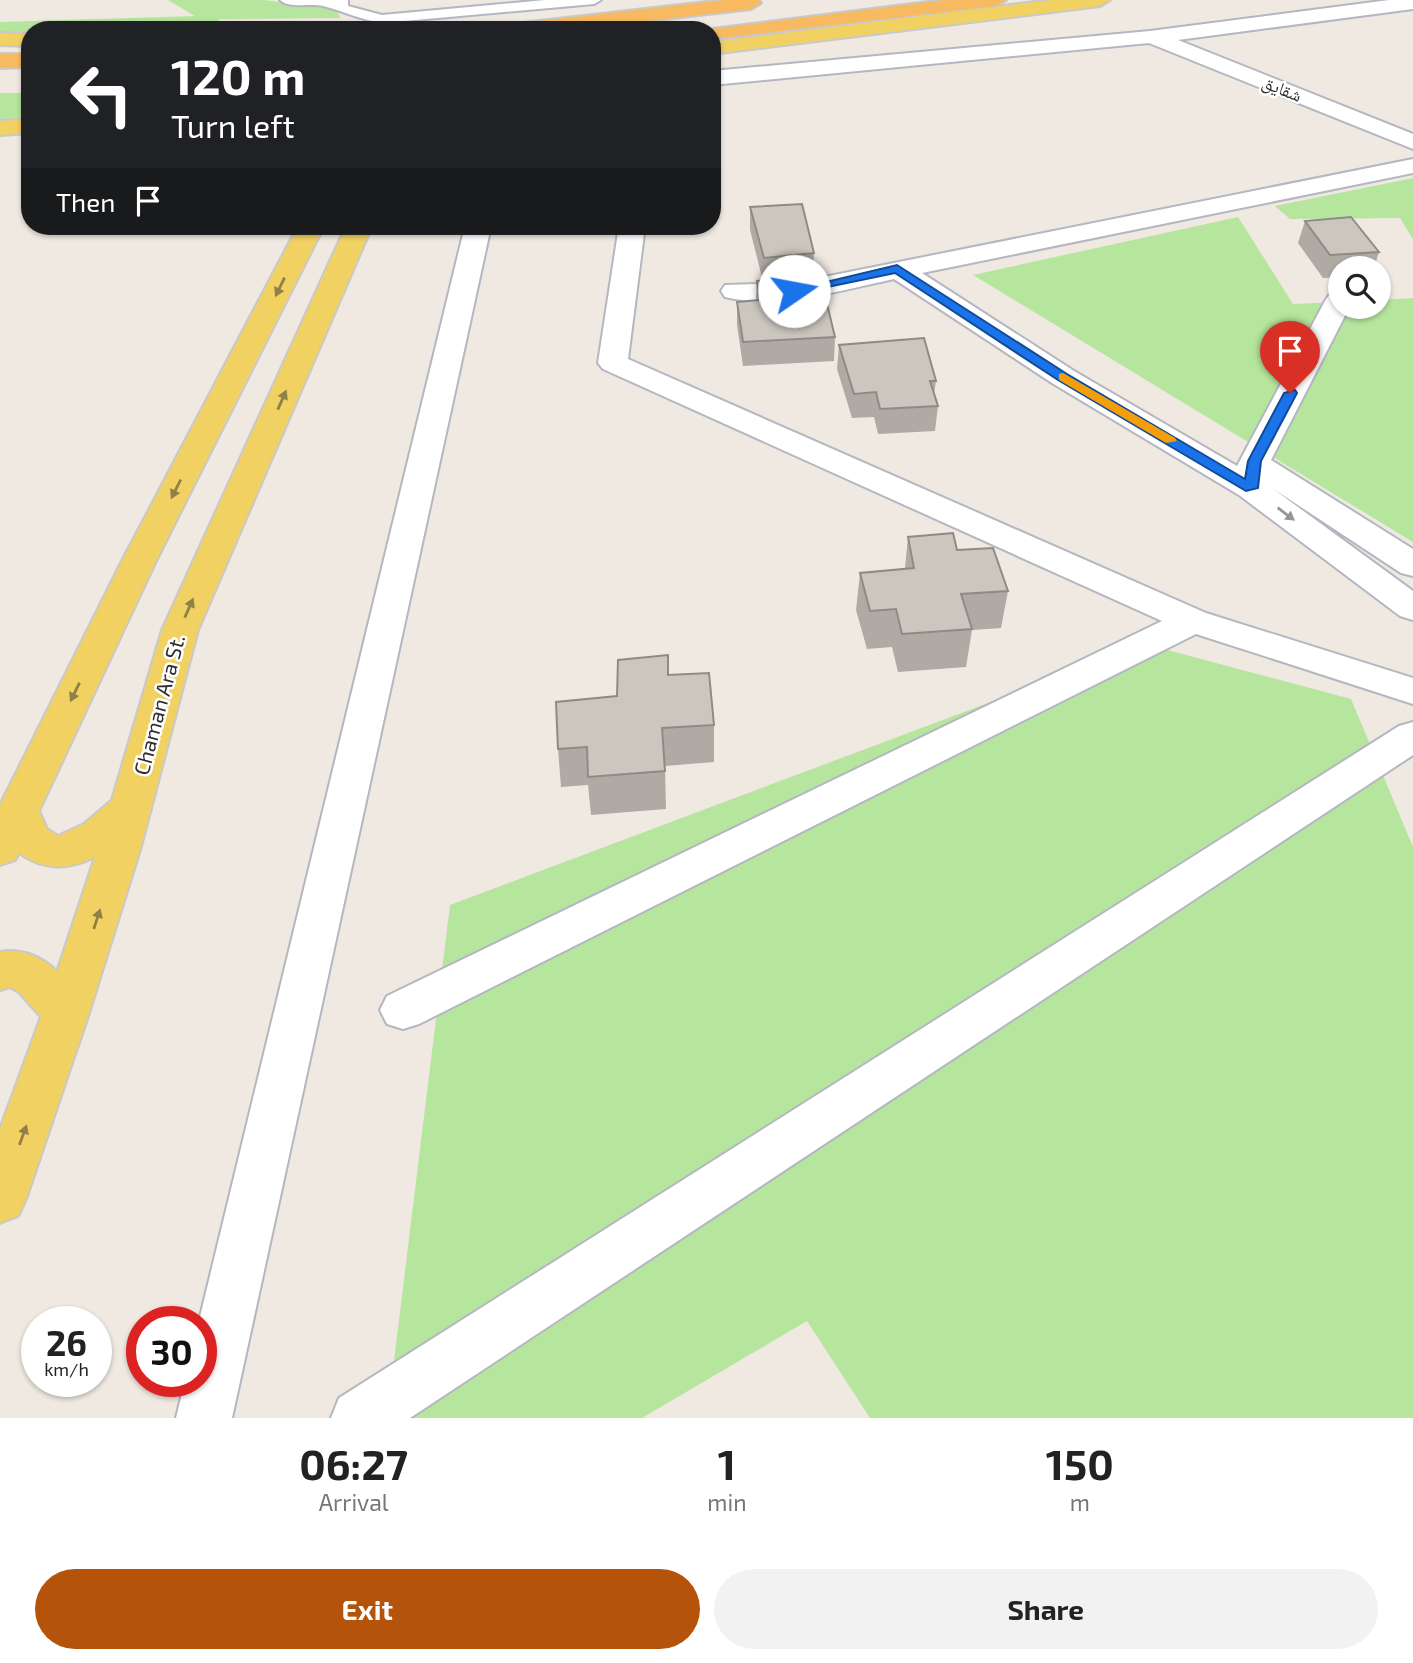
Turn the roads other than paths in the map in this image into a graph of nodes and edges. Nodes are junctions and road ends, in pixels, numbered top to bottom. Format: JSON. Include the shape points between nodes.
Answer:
{"nodes":[{"id":1,"x":286,"y":0,"type":"edge"},
{"id":2,"x":594,"y":0,"type":"edge"},
{"id":3,"x":774,"y":0,"type":"edge"},
{"id":4,"x":996,"y":0,"type":"edge"},
{"id":5,"x":1100,"y":0,"type":"edge"},
{"id":6,"x":326,"y":2,"type":"edge"},
{"id":7,"x":374,"y":2,"type":"edge"},
{"id":8,"x":1413,"y":3,"type":"edge"},
{"id":9,"x":591,"y":21,"type":"edge"},
{"id":10,"x":721,"y":32,"type":"edge"},
{"id":11,"x":1150,"y":37,"type":"junction"},
{"id":12,"x":0,"y":39,"type":"edge"},
{"id":13,"x":21,"y":40,"type":"edge"},
{"id":14,"x":721,"y":47,"type":"edge"},
{"id":15,"x":21,"y":60,"type":"edge"},
{"id":16,"x":0,"y":61,"type":"edge"},
{"id":17,"x":721,"y":77,"type":"edge"},
{"id":18,"x":21,"y":114,"type":"edge"},
{"id":19,"x":0,"y":115,"type":"edge"},
{"id":20,"x":21,"y":127,"type":"edge"},
{"id":21,"x":0,"y":128,"type":"edge"},
{"id":22,"x":1413,"y":142,"type":"edge"},
{"id":23,"x":1413,"y":166,"type":"edge"},
{"id":24,"x":306,"y":235,"type":"edge"},
{"id":25,"x":355,"y":235,"type":"edge"},
{"id":26,"x":476,"y":235,"type":"edge"},
{"id":27,"x":631,"y":235,"type":"edge"},
{"id":28,"x":931,"y":264,"type":"junction"},
{"id":29,"x":897,"y":269,"type":"junction"},
{"id":30,"x":735,"y":291,"type":"dead end"},
{"id":31,"x":1330,"y":319,"type":"edge"},
{"id":32,"x":1097,"y":370,"type":"junction"},
{"id":33,"x":1063,"y":377,"type":"junction"},
{"id":34,"x":1253,"y":475,"type":"junction"},
{"id":35,"x":1413,"y":565,"type":"edge"},
{"id":36,"x":1413,"y":608,"type":"edge"},
{"id":37,"x":1193,"y":621,"type":"junction"},
{"id":38,"x":1413,"y":691,"type":"edge"},
{"id":39,"x":1413,"y":736,"type":"edge"},
{"id":40,"x":132,"y":806,"type":"junction"},
{"id":41,"x":18,"y":810,"type":"junction"},
{"id":42,"x":0,"y":849,"type":"edge"},
{"id":43,"x":0,"y":971,"type":"edge"},
{"id":44,"x":403,"y":1010,"type":"dead end"},
{"id":45,"x":66,"y":1013,"type":"junction"},
{"id":46,"x":0,"y":1199,"type":"edge"},
{"id":47,"x":204,"y":1418,"type":"edge"},
{"id":48,"x":359,"y":1418,"type":"edge"}],
"edges":[{"from":1,"to":6,"type":"lane"},
{"from":2,"to":6,"type":"lane","via":[[382,19]]},
{"from":3,"to":9,"type":"highway"},
{"from":4,"to":10,"type":"highway"},
{"from":5,"to":14,"type":"main road"},
{"from":6,"to":7,"type":"lane"},
{"from":8,"to":11,"type":"street"},
{"from":11,"to":17,"type":"street"},
{"from":11,"to":22,"type":"street","name":"شقایق"},
{"from":12,"to":13,"type":"main road"},
{"from":15,"to":16,"type":"highway"},
{"from":18,"to":19,"type":"main road"},
{"from":20,"to":21,"type":"main road"},
{"from":23,"to":28,"type":"street"},
{"from":24,"to":41,"type":"main road","one_way":true},
{"from":40,"to":25,"type":"main road","name":"Chaman Ara St.","one_way":true,"via":[[180,629]]},
{"from":26,"to":47,"type":"street"},
{"from":27,"to":37,"type":"street","via":[[613,363]]},
{"from":28,"to":29,"type":"street"},
{"from":28,"to":32,"type":"street"},
{"from":29,"to":30,"type":"street","via":[[794,291]]},
{"from":29,"to":33,"type":"street"},
{"from":31,"to":34,"type":"street"},
{"from":32,"to":33,"type":"street"},
{"from":32,"to":34,"type":"street"},
{"from":33,"to":34,"type":"street"},
{"from":34,"to":35,"type":"street"},
{"from":34,"to":36,"type":"street","one_way":true},
{"from":37,"to":38,"type":"street"},
{"from":37,"to":44,"type":"street"},
{"from":39,"to":48,"type":"street"},
{"from":40,"to":41,"type":"main road","via":[[80,849],[51,852],[32,840]]},
{"from":45,"to":40,"type":"main road","name":"Chaman Ara St.","one_way":true},
{"from":41,"to":42,"type":"main road"},
{"from":43,"to":45,"type":"main road","via":[[15,968],[35,979]]},
{"from":46,"to":45,"type":"main road","name":"Chaman Ara St.","one_way":true}]}
